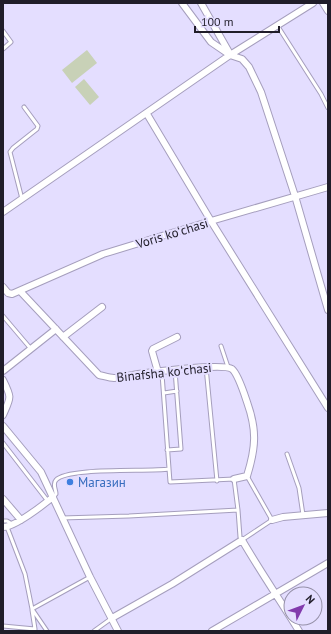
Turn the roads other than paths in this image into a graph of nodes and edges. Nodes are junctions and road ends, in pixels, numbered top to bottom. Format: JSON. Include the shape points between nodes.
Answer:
{"nodes":[{"id":1,"x":182,"y":3,"type":"edge"},
{"id":2,"x":201,"y":3,"type":"edge"},
{"id":3,"x":313,"y":3,"type":"edge"},
{"id":4,"x":323,"y":3,"type":"edge"},
{"id":5,"x":328,"y":11,"type":"edge"},
{"id":6,"x":277,"y":25,"type":"junction"},
{"id":7,"x":3,"y":31,"type":"edge"},
{"id":8,"x":3,"y":49,"type":"edge"},
{"id":9,"x":230,"y":55,"type":"junction"},
{"id":10,"x":24,"y":107,"type":"dead end"},
{"id":11,"x":328,"y":108,"type":"edge"},
{"id":12,"x":146,"y":114,"type":"junction"},
{"id":13,"x":328,"y":187,"type":"edge"},
{"id":14,"x":295,"y":196,"type":"junction"},
{"id":15,"x":22,"y":199,"type":"junction"},
{"id":16,"x":3,"y":212,"type":"edge"},
{"id":17,"x":211,"y":221,"type":"junction"},
{"id":18,"x":3,"y":288,"type":"edge"},
{"id":19,"x":20,"y":291,"type":"junction"},
{"id":20,"x":102,"y":307,"type":"dead end"},
{"id":21,"x":328,"y":310,"type":"edge"},
{"id":22,"x":3,"y":316,"type":"edge"},
{"id":23,"x":56,"y":329,"type":"junction"},
{"id":24,"x":63,"y":337,"type":"junction"},
{"id":25,"x":177,"y":337,"type":"dead end"},
{"id":26,"x":221,"y":346,"type":"dead end"},
{"id":27,"x":31,"y":349,"type":"junction"},
{"id":28,"x":206,"y":367,"type":"junction"},
{"id":29,"x":228,"y":367,"type":"junction"},
{"id":30,"x":175,"y":370,"type":"junction"},
{"id":31,"x":3,"y":371,"type":"edge"},
{"id":32,"x":159,"y":372,"type":"junction"},
{"id":33,"x":3,"y":380,"type":"edge"},
{"id":34,"x":177,"y":391,"type":"junction"},
{"id":35,"x":164,"y":393,"type":"junction"},
{"id":36,"x":328,"y":408,"type":"edge"},
{"id":37,"x":3,"y":415,"type":"edge"},
{"id":38,"x":3,"y":426,"type":"edge"},
{"id":39,"x":3,"y":444,"type":"edge"},
{"id":40,"x":167,"y":450,"type":"junction"},
{"id":41,"x":287,"y":454,"type":"dead end"},
{"id":42,"x":169,"y":469,"type":"junction"},
{"id":43,"x":247,"y":476,"type":"junction"},
{"id":44,"x":234,"y":479,"type":"junction"},
{"id":45,"x":217,"y":481,"type":"junction"},
{"id":46,"x":3,"y":499,"type":"edge"},
{"id":47,"x":50,"y":499,"type":"junction"},
{"id":48,"x":238,"y":510,"type":"junction"},
{"id":49,"x":328,"y":513,"type":"edge"},
{"id":50,"x":303,"y":515,"type":"junction"},
{"id":51,"x":62,"y":518,"type":"junction"},
{"id":52,"x":21,"y":520,"type":"junction"},
{"id":53,"x":272,"y":520,"type":"junction"},
{"id":54,"x":3,"y":521,"type":"edge"},
{"id":55,"x":8,"y":526,"type":"edge"},
{"id":56,"x":242,"y":540,"type":"junction"},
{"id":57,"x":328,"y":563,"type":"edge"},
{"id":58,"x":90,"y":577,"type":"junction"},
{"id":59,"x":276,"y":594,"type":"junction"},
{"id":60,"x":32,"y":609,"type":"junction"},
{"id":61,"x":112,"y":618,"type":"junction"},
{"id":62,"x":3,"y":626,"type":"edge"},
{"id":63,"x":35,"y":630,"type":"edge"},
{"id":64,"x":47,"y":631,"type":"edge"},
{"id":65,"x":94,"y":631,"type":"edge"},
{"id":66,"x":118,"y":631,"type":"edge"},
{"id":67,"x":212,"y":631,"type":"edge"},
{"id":68,"x":299,"y":631,"type":"edge"}],
"edges":[{"from":1,"to":9,"type":"street","via":[[211,42]]},
{"from":2,"to":9,"type":"street"},
{"from":3,"to":6,"type":"street"},
{"from":4,"to":5,"type":"street"},
{"from":6,"to":9,"type":"street"},
{"from":6,"to":11,"type":"lane"},
{"from":7,"to":8,"type":"lane","via":[[11,42]]},
{"from":9,"to":12,"type":"street"},
{"from":9,"to":14,"type":"street","via":[[242,59],[249,66],[261,92]]},
{"from":10,"to":15,"type":"lane","via":[[38,126],[10,152]]},
{"from":12,"to":15,"type":"street"},
{"from":12,"to":17,"type":"street"},
{"from":13,"to":14,"type":"street","name":"Voris koʻchasi"},
{"from":14,"to":17,"type":"street","name":"Voris koʻchasi"},
{"from":14,"to":21,"type":"street"},
{"from":15,"to":16,"type":"street"},
{"from":17,"to":19,"type":"street","name":"Voris koʻchasi","via":[[103,254]]},
{"from":17,"to":36,"type":"street"},
{"from":18,"to":19,"type":"street","via":[[10,294]]},
{"from":19,"to":23,"type":"street","name":"Binafsha koʻchasi"},
{"from":20,"to":24,"type":"street"},
{"from":22,"to":27,"type":"lane"},
{"from":23,"to":24,"type":"street","name":"Binafsha koʻchasi"},
{"from":23,"to":27,"type":"street"},
{"from":24,"to":32,"type":"street","name":"Binafsha koʻchasi","via":[[99,375],[115,378]]},
{"from":25,"to":32,"type":"street","via":[[153,349]]},
{"from":26,"to":29,"type":"lane"},
{"from":27,"to":31,"type":"street"},
{"from":28,"to":29,"type":"street","name":"Binafsha koʻchasi"},
{"from":28,"to":30,"type":"street","name":"Binafsha koʻchasi"},
{"from":28,"to":45,"type":"lane"},
{"from":29,"to":43,"type":"street","name":"Binafsha koʻchasi","via":[[236,374],[253,419],[253,457]]},
{"from":30,"to":32,"type":"street","name":"Binafsha koʻchasi"},
{"from":30,"to":34,"type":"lane"},
{"from":32,"to":35,"type":"lane","via":[[162,374]]},
{"from":33,"to":37,"type":"street","via":[[10,397]]},
{"from":34,"to":35,"type":"lane"},
{"from":34,"to":40,"type":"lane","via":[[181,449]]},
{"from":35,"to":40,"type":"lane"},
{"from":38,"to":47,"type":"street","via":[[41,472]]},
{"from":39,"to":47,"type":"lane"},
{"from":40,"to":42,"type":"lane"},
{"from":41,"to":50,"type":"lane","via":[[299,488]]},
{"from":42,"to":45,"type":"lane","via":[[170,482]]},
{"from":42,"to":47,"type":"lane","via":[[115,470],[67,475],[55,480],[53,483],[56,494]]},
{"from":43,"to":44,"type":"street"},
{"from":43,"to":53,"type":"lane"},
{"from":44,"to":45,"type":"lane"},
{"from":44,"to":48,"type":"lane"},
{"from":46,"to":52,"type":"street"},
{"from":47,"to":51,"type":"street"},
{"from":47,"to":52,"type":"street"},
{"from":48,"to":51,"type":"lane"},
{"from":48,"to":56,"type":"lane"},
{"from":49,"to":50,"type":"street"},
{"from":50,"to":53,"type":"street"},
{"from":51,"to":58,"type":"street"},
{"from":52,"to":55,"type":"street"},
{"from":53,"to":56,"type":"lane"},
{"from":54,"to":55,"type":"lane","via":[[7,521]]},
{"from":55,"to":60,"type":"lane","via":[[25,574]]},
{"from":56,"to":59,"type":"street"},
{"from":56,"to":61,"type":"street"},
{"from":57,"to":59,"type":"street"},
{"from":58,"to":60,"type":"lane"},
{"from":58,"to":61,"type":"street"},
{"from":59,"to":67,"type":"street"},
{"from":59,"to":68,"type":"street"},
{"from":60,"to":63,"type":"lane"},
{"from":60,"to":64,"type":"lane"},
{"from":61,"to":65,"type":"lane"},
{"from":61,"to":66,"type":"street"},
{"from":62,"to":63,"type":"lane"}]}
